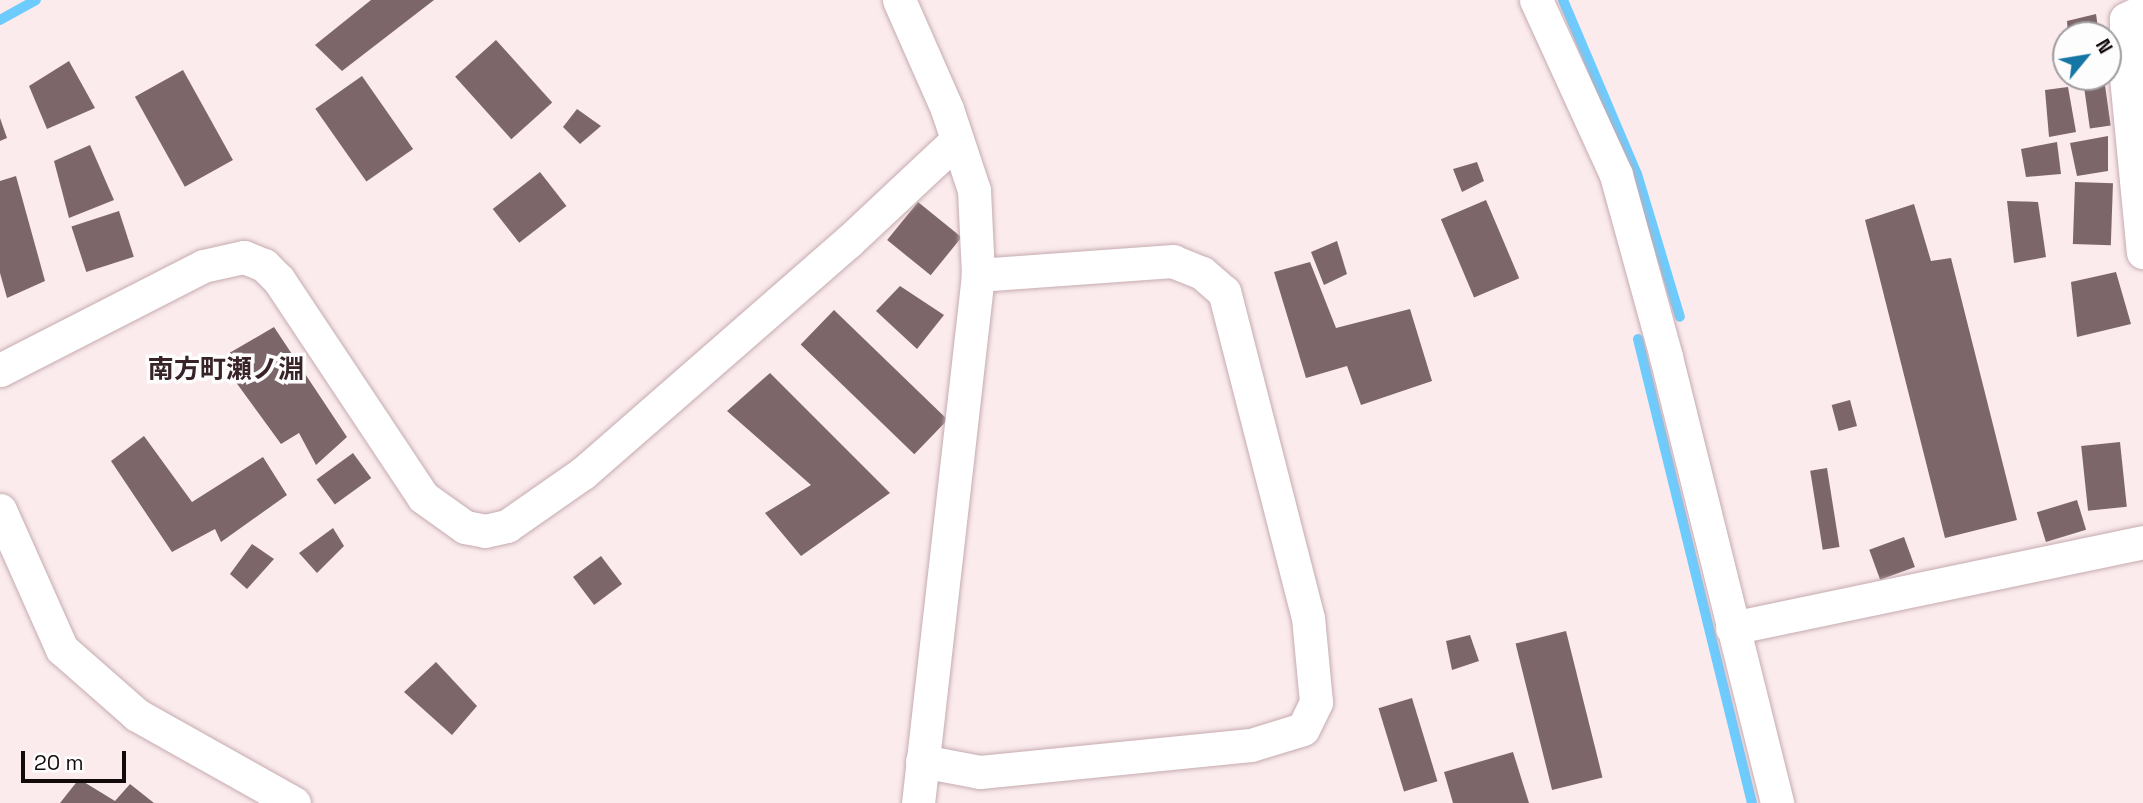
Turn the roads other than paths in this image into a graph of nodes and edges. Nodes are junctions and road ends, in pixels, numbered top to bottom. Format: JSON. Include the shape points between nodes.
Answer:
{"nodes":[{"id":1,"x":899,"y":0,"type":"edge"},
{"id":2,"x":1536,"y":0,"type":"edge"},
{"id":3,"x":2143,"y":11,"type":"edge"},
{"id":4,"x":957,"y":140,"type":"junction"},
{"id":5,"x":2143,"y":252,"type":"edge"},
{"id":6,"x":978,"y":275,"type":"junction"},
{"id":7,"x":0,"y":370,"type":"edge"},
{"id":8,"x":0,"y":510,"type":"edge"},
{"id":9,"x":2143,"y":542,"type":"edge"},
{"id":10,"x":1732,"y":628,"type":"junction"},
{"id":11,"x":922,"y":761,"type":"junction"},
{"id":12,"x":294,"y":803,"type":"edge"},
{"id":13,"x":918,"y":803,"type":"edge"},
{"id":14,"x":1777,"y":803,"type":"edge"}],
"edges":[{"from":1,"to":4,"type":"street"},
{"from":2,"to":10,"type":"street","via":[[1616,175]]},
{"from":3,"to":5,"type":"street","via":[[2126,19],[2126,77]]},
{"from":4,"to":6,"type":"street","via":[[974,190]]},
{"from":4,"to":7,"type":"street","via":[[848,242],[583,473],[507,526],[485,531],[465,527],[423,497],[279,280],[264,265],[244,257],[203,266]]},
{"from":6,"to":11,"type":"street"},
{"from":6,"to":11,"type":"street","via":[[1173,261],[1202,273],[1224,292],[1308,618],[1316,702],[1303,729],[1251,745],[980,772]]},
{"from":8,"to":12,"type":"street","via":[[62,649],[137,715]]},
{"from":9,"to":10,"type":"street"},
{"from":10,"to":14,"type":"street"},
{"from":11,"to":13,"type":"street"}]}
